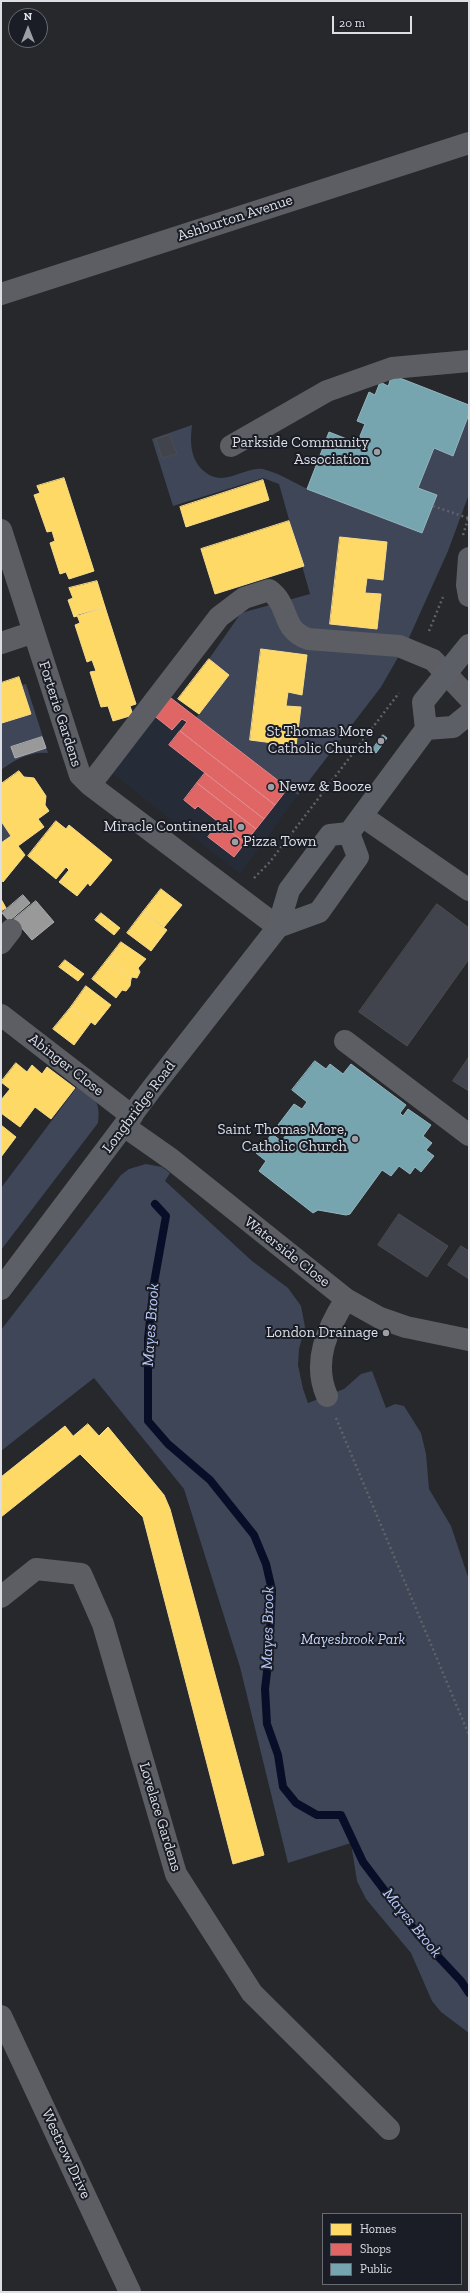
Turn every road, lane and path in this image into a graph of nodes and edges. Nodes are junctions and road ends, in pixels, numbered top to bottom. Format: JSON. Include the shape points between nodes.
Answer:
{"nodes":[{"id":1,"x":469,"y":143,"type":"edge"},
{"id":2,"x":1,"y":294,"type":"edge"},
{"id":3,"x":469,"y":362,"type":"edge"},
{"id":4,"x":231,"y":446,"type":"dead end"},
{"id":5,"x":433,"y":506,"type":"dead end"},
{"id":6,"x":469,"y":517,"type":"edge"},
{"id":7,"x":1,"y":530,"type":"edge"},
{"id":8,"x":463,"y":537,"type":"dead end"},
{"id":9,"x":469,"y":558,"type":"edge"},
{"id":10,"x":445,"y":592,"type":"dead end"},
{"id":11,"x":469,"y":596,"type":"edge"},
{"id":12,"x":34,"y":632,"type":"junction"},
{"id":13,"x":1,"y":643,"type":"edge"},
{"id":14,"x":469,"y":646,"type":"edge"},
{"id":15,"x":420,"y":655,"type":"junction"},
{"id":16,"x":446,"y":672,"type":"junction"},
{"id":17,"x":399,"y":692,"type":"dead end"},
{"id":18,"x":469,"y":698,"type":"edge"},
{"id":19,"x":469,"y":714,"type":"edge"},
{"id":20,"x":426,"y":729,"type":"junction"},
{"id":21,"x":90,"y":785,"type":"junction"},
{"id":22,"x":362,"y":816,"type":"junction"},
{"id":23,"x":349,"y":833,"type":"junction"},
{"id":24,"x":252,"y":880,"type":"dead end"},
{"id":25,"x":469,"y":890,"type":"edge"},
{"id":26,"x":278,"y":927,"type":"junction"},
{"id":27,"x":1,"y":1015,"type":"edge"},
{"id":28,"x":345,"y":1041,"type":"dead end"},
{"id":29,"x":128,"y":1121,"type":"junction"},
{"id":30,"x":469,"y":1135,"type":"edge"},
{"id":31,"x":1,"y":1288,"type":"edge"},
{"id":32,"x":346,"y":1299,"type":"junction"},
{"id":33,"x":469,"y":1340,"type":"edge"},
{"id":34,"x":327,"y":1396,"type":"joint"},
{"id":35,"x":1,"y":1597,"type":"edge"},
{"id":36,"x":469,"y":1735,"type":"edge"},
{"id":37,"x":1,"y":2016,"type":"edge"},
{"id":38,"x":389,"y":2130,"type":"dead end"},
{"id":39,"x":130,"y":2292,"type":"edge"}],
"edges":[{"from":1,"to":2,"type":"street","name":"Ashburton Avenue"},
{"from":3,"to":4,"type":"street","via":[[392,368],[327,391]]},
{"from":5,"to":6,"type":"path"},
{"from":6,"to":8,"type":"path"},
{"from":7,"to":12,"type":"street","name":"Forterie Gardens"},
{"from":9,"to":11,"type":"main road"},
{"from":10,"to":15,"type":"path"},
{"from":12,"to":13,"type":"street"},
{"from":12,"to":21,"type":"street","name":"Forterie Gardens","via":[[80,775]]},
{"from":14,"to":16,"type":"main road"},
{"from":15,"to":16,"type":"street","via":[[433,660]]},
{"from":15,"to":21,"type":"street","via":[[399,646],[308,639],[297,635],[289,624],[279,598],[269,590],[244,598],[218,617]]},
{"from":16,"to":18,"type":"street"},
{"from":16,"to":20,"type":"main road","via":[[423,702]]},
{"from":17,"to":24,"type":"path","via":[[269,863]]},
{"from":19,"to":20,"type":"main road","via":[[454,727]]},
{"from":20,"to":22,"type":"main road"},
{"from":21,"to":26,"type":"street","name":"Forterie Gardens"},
{"from":22,"to":23,"type":"main road"},
{"from":22,"to":25,"type":"street"},
{"from":23,"to":26,"type":"main road","name":"Longbridge Road","via":[[330,835],[289,890]]},
{"from":23,"to":26,"type":"main road","via":[[358,857],[319,912]]},
{"from":26,"to":29,"type":"main road","name":"Longbridge Road"},
{"from":27,"to":29,"type":"street","name":"Abinger Close"},
{"from":28,"to":30,"type":"street"},
{"from":29,"to":31,"type":"main road","name":"Longbridge Road"},
{"from":29,"to":32,"type":"street","name":"Waterside Close","via":[[171,1159]]},
{"from":32,"to":33,"type":"street","name":"Waterside Close","via":[[380,1318],[406,1327]]},
{"from":32,"to":34,"type":"street","via":[[327,1337],[319,1365],[321,1383]]},
{"from":34,"to":36,"type":"path"},
{"from":35,"to":38,"type":"street","name":"Lovelace Gardens","via":[[36,1569],[81,1574],[103,1624],[176,1874],[252,1993]]},
{"from":37,"to":39,"type":"street","name":"Westrow Drive"}]}
